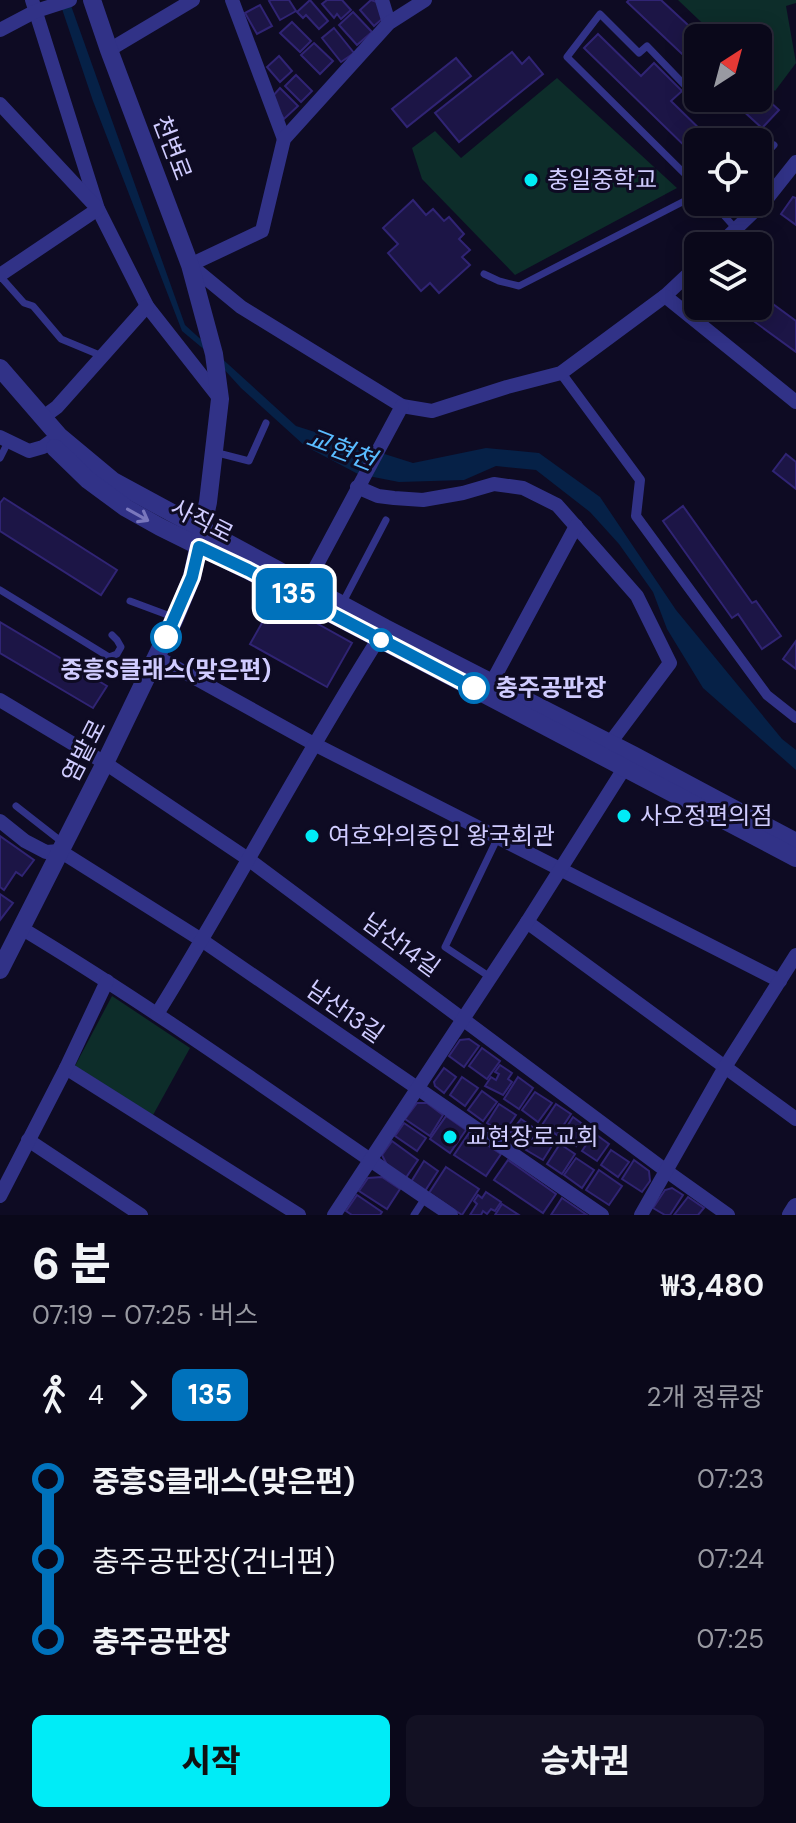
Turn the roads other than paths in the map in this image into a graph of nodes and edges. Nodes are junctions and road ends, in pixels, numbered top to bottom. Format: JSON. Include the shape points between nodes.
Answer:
{"nodes":[{"id":1,"x":70,"y":0,"type":"edge"},
{"id":2,"x":92,"y":0,"type":"edge"},
{"id":3,"x":193,"y":0,"type":"edge"},
{"id":4,"x":232,"y":0,"type":"edge"},
{"id":5,"x":382,"y":0,"type":"edge"},
{"id":6,"x":425,"y":0,"type":"edge"},
{"id":7,"x":37,"y":7,"type":"edge"},
{"id":8,"x":389,"y":23,"type":"junction"},
{"id":9,"x":0,"y":30,"type":"edge"},
{"id":10,"x":109,"y":50,"type":"junction"},
{"id":11,"x":684,"y":84,"type":"edge"},
{"id":12,"x":0,"y":104,"type":"edge"},
{"id":13,"x":6,"y":120,"type":"edge"},
{"id":14,"x":284,"y":139,"type":"junction"},
{"id":15,"x":796,"y":162,"type":"edge"},
{"id":16,"x":684,"y":173,"type":"edge"},
{"id":17,"x":684,"y":201,"type":"edge"},
{"id":18,"x":98,"y":209,"type":"junction"},
{"id":19,"x":726,"y":216,"type":"edge"},
{"id":20,"x":736,"y":229,"type":"junction"},
{"id":21,"x":733,"y":232,"type":"edge"},
{"id":22,"x":190,"y":265,"type":"junction"},
{"id":23,"x":484,"y":274,"type":"dead end"},
{"id":24,"x":0,"y":276,"type":"edge"},
{"id":25,"x":684,"y":278,"type":"edge"},
{"id":26,"x":665,"y":296,"type":"junction"},
{"id":27,"x":147,"y":306,"type":"junction"},
{"id":28,"x":103,"y":356,"type":"junction"},
{"id":29,"x":0,"y":368,"type":"edge"},
{"id":30,"x":561,"y":373,"type":"junction"},
{"id":31,"x":0,"y":386,"type":"edge"},
{"id":32,"x":220,"y":399,"type":"junction"},
{"id":33,"x":796,"y":402,"type":"edge"},
{"id":34,"x":402,"y":406,"type":"junction"},
{"id":35,"x":42,"y":418,"type":"junction"},
{"id":36,"x":266,"y":423,"type":"dead end"},
{"id":37,"x":4,"y":439,"type":"edge"},
{"id":38,"x":50,"y":442,"type":"junction"},
{"id":39,"x":212,"y":452,"type":"junction"},
{"id":40,"x":0,"y":458,"type":"edge"},
{"id":41,"x":357,"y":487,"type":"junction"},
{"id":42,"x":386,"y":520,"type":"dead end"},
{"id":43,"x":576,"y":526,"type":"junction"},
{"id":44,"x":200,"y":539,"type":"junction"},
{"id":45,"x":306,"y":585,"type":"junction"},
{"id":46,"x":0,"y":590,"type":"edge"},
{"id":47,"x":130,"y":601,"type":"dead end"},
{"id":48,"x":342,"y":604,"type":"junction"},
{"id":49,"x":175,"y":618,"type":"junction"},
{"id":50,"x":112,"y":635,"type":"dead end"},
{"id":51,"x":379,"y":638,"type":"junction"},
{"id":52,"x":157,"y":657,"type":"junction"},
{"id":53,"x":492,"y":682,"type":"junction"},
{"id":54,"x":0,"y":700,"type":"edge"},
{"id":55,"x":796,"y":718,"type":"edge"},
{"id":56,"x":610,"y":743,"type":"junction"},
{"id":57,"x":314,"y":744,"type":"junction"},
{"id":58,"x":629,"y":761,"type":"junction"},
{"id":59,"x":105,"y":763,"type":"junction"},
{"id":60,"x":16,"y":806,"type":"dead end"},
{"id":61,"x":0,"y":821,"type":"edge"},
{"id":62,"x":498,"y":837,"type":"junction"},
{"id":63,"x":796,"y":842,"type":"edge"},
{"id":64,"x":62,"y":847,"type":"junction"},
{"id":65,"x":796,"y":858,"type":"edge"},
{"id":66,"x":248,"y":859,"type":"junction"},
{"id":67,"x":561,"y":869,"type":"junction"},
{"id":68,"x":527,"y":922,"type":"junction"},
{"id":69,"x":21,"y":928,"type":"junction"},
{"id":70,"x":203,"y":941,"type":"junction"},
{"id":71,"x":796,"y":955,"type":"edge"},
{"id":72,"x":0,"y":970,"type":"edge"},
{"id":73,"x":490,"y":977,"type":"junction"},
{"id":74,"x":107,"y":981,"type":"junction"},
{"id":75,"x":780,"y":981,"type":"junction"},
{"id":76,"x":157,"y":1014,"type":"junction"},
{"id":77,"x":464,"y":1018,"type":"junction"},
{"id":78,"x":725,"y":1067,"type":"junction"},
{"id":79,"x":66,"y":1068,"type":"junction"},
{"id":80,"x":417,"y":1088,"type":"junction"},
{"id":81,"x":796,"y":1119,"type":"edge"},
{"id":82,"x":28,"y":1140,"type":"junction"},
{"id":83,"x":371,"y":1162,"type":"junction"},
{"id":84,"x":665,"y":1170,"type":"junction"},
{"id":85,"x":0,"y":1196,"type":"edge"},
{"id":86,"x":425,"y":1198,"type":"junction"},
{"id":87,"x":796,"y":1207,"type":"edge"},
{"id":88,"x":141,"y":1215,"type":"edge"},
{"id":89,"x":299,"y":1215,"type":"edge"},
{"id":90,"x":334,"y":1215,"type":"edge"},
{"id":91,"x":414,"y":1215,"type":"edge"},
{"id":92,"x":451,"y":1215,"type":"edge"},
{"id":93,"x":602,"y":1215,"type":"edge"},
{"id":94,"x":641,"y":1215,"type":"edge"},
{"id":95,"x":728,"y":1215,"type":"edge"},
{"id":96,"x":791,"y":1215,"type":"edge"}],
"edges":[{"from":1,"to":7,"type":"street"},
{"from":2,"to":10,"type":"street","name":"천변로"},
{"from":3,"to":10,"type":"street"},
{"from":4,"to":14,"type":"street"},
{"from":5,"to":8,"type":"street"},
{"from":6,"to":8,"type":"street"},
{"from":7,"to":9,"type":"street"},
{"from":7,"to":18,"type":"street"},
{"from":8,"to":14,"type":"street"},
{"from":10,"to":22,"type":"street","name":"천변로"},
{"from":11,"to":16,"type":"lane","via":[[647,46],[639,53],[600,14],[567,57]]},
{"from":12,"to":13,"type":"street"},
{"from":13,"to":18,"type":"street"},
{"from":14,"to":22,"type":"street","via":[[262,231]]},
{"from":15,"to":20,"type":"street"},
{"from":17,"to":23,"type":"lane","via":[[519,286]]},
{"from":18,"to":24,"type":"street"},
{"from":18,"to":27,"type":"street"},
{"from":19,"to":20,"type":"lane"},
{"from":20,"to":21,"type":"street"},
{"from":22,"to":32,"type":"street","name":"천변로"},
{"from":22,"to":34,"type":"street","via":[[241,307]]},
{"from":24,"to":28,"type":"lane","via":[[61,339]]},
{"from":25,"to":26,"type":"street"},
{"from":26,"to":30,"type":"street"},
{"from":26,"to":33,"type":"street"},
{"from":27,"to":28,"type":"street"},
{"from":27,"to":32,"type":"street"},
{"from":28,"to":35,"type":"street"},
{"from":29,"to":35,"type":"street","name":"사직로"},
{"from":30,"to":34,"type":"street","via":[[432,411]]},
{"from":30,"to":55,"type":"street","via":[[640,480],[636,516],[767,695]]},
{"from":31,"to":38,"type":"street","name":"사직로"},
{"from":32,"to":39,"type":"street"},
{"from":34,"to":41,"type":"street"},
{"from":35,"to":44,"type":"street","name":"사직로","via":[[113,481]]},
{"from":36,"to":39,"type":"lane","via":[[249,461]]},
{"from":37,"to":38,"type":"street","via":[[29,451]]},
{"from":37,"to":40,"type":"lane"},
{"from":38,"to":44,"type":"street","name":"사직로","one_way":true,"via":[[126,508]]},
{"from":39,"to":44,"type":"street"},
{"from":41,"to":43,"type":"street","via":[[378,496],[423,500],[494,484],[523,488],[557,505]]},
{"from":41,"to":45,"type":"street"},
{"from":42,"to":48,"type":"lane"},
{"from":43,"to":53,"type":"street"},
{"from":43,"to":56,"type":"street","via":[[637,596],[670,663]]},
{"from":44,"to":45,"type":"street","name":"사직로"},
{"from":44,"to":49,"type":"street","name":"염밭로"},
{"from":44,"to":51,"type":"street","name":"사직로"},
{"from":45,"to":48,"type":"street","name":"사직로"},
{"from":46,"to":50,"type":"lane","via":[[109,657],[121,647]]},
{"from":47,"to":49,"type":"lane"},
{"from":48,"to":53,"type":"street","name":"사직로"},
{"from":49,"to":52,"type":"street","name":"염밭로"},
{"from":51,"to":57,"type":"street"},
{"from":51,"to":58,"type":"street","name":"사직로"},
{"from":52,"to":57,"type":"street"},
{"from":52,"to":59,"type":"street","name":"염밭로"},
{"from":53,"to":56,"type":"street","name":"사직로"},
{"from":54,"to":59,"type":"street","name":"남산14길"},
{"from":56,"to":58,"type":"street","name":"사직로"},
{"from":57,"to":62,"type":"street"},
{"from":57,"to":66,"type":"street"},
{"from":58,"to":63,"type":"street","name":"사직로"},
{"from":58,"to":65,"type":"street","name":"사직로"},
{"from":58,"to":67,"type":"street"},
{"from":59,"to":64,"type":"street","name":"염밭로"},
{"from":59,"to":66,"type":"street","name":"남산14길"},
{"from":60,"to":64,"type":"lane"},
{"from":61,"to":64,"type":"street","name":"남산13길","via":[[46,852]]},
{"from":62,"to":67,"type":"street"},
{"from":62,"to":73,"type":"lane","via":[[445,947]]},
{"from":64,"to":69,"type":"street","name":"염밭로"},
{"from":64,"to":70,"type":"street","name":"남산13길"},
{"from":66,"to":70,"type":"street"},
{"from":66,"to":77,"type":"street","name":"남산14길"},
{"from":67,"to":68,"type":"street"},
{"from":67,"to":75,"type":"street"},
{"from":68,"to":73,"type":"street"},
{"from":68,"to":78,"type":"street"},
{"from":69,"to":72,"type":"street","name":"염밭로"},
{"from":69,"to":74,"type":"street"},
{"from":70,"to":76,"type":"street"},
{"from":70,"to":80,"type":"street","name":"남산13길"},
{"from":71,"to":75,"type":"street"},
{"from":73,"to":77,"type":"street"},
{"from":74,"to":76,"type":"street"},
{"from":74,"to":79,"type":"street"},
{"from":75,"to":78,"type":"street"},
{"from":76,"to":83,"type":"street"},
{"from":77,"to":80,"type":"street"},
{"from":77,"to":84,"type":"street","name":"남산14길"},
{"from":78,"to":81,"type":"street"},
{"from":78,"to":84,"type":"street"},
{"from":79,"to":82,"type":"street"},
{"from":79,"to":89,"type":"street"},
{"from":80,"to":83,"type":"street"},
{"from":80,"to":93,"type":"street","name":"남산13길"},
{"from":82,"to":85,"type":"street"},
{"from":82,"to":88,"type":"street"},
{"from":83,"to":86,"type":"street"},
{"from":83,"to":90,"type":"street"},
{"from":84,"to":94,"type":"street"},
{"from":84,"to":95,"type":"street","name":"남산14길"},
{"from":86,"to":91,"type":"lane"},
{"from":86,"to":92,"type":"street"},
{"from":87,"to":96,"type":"street"}]}
